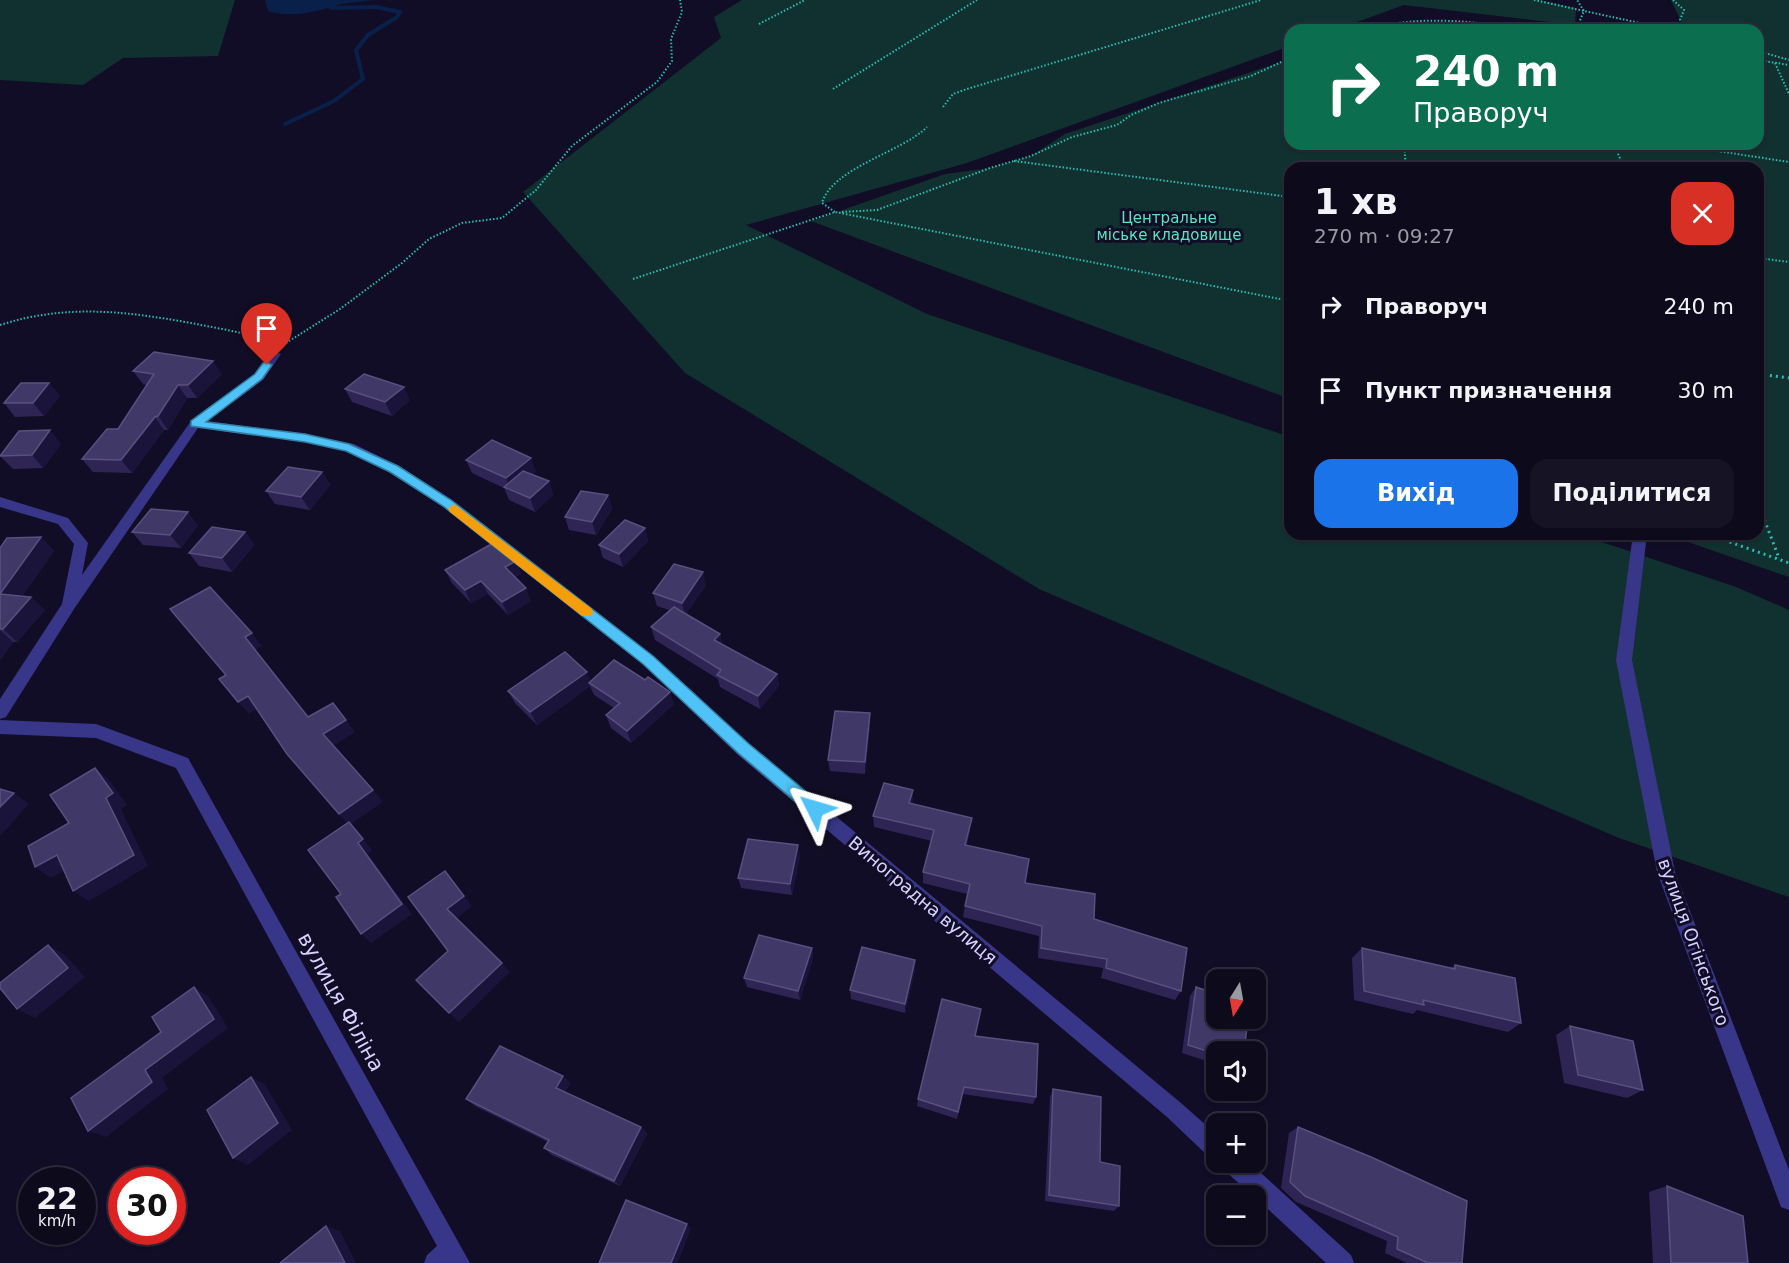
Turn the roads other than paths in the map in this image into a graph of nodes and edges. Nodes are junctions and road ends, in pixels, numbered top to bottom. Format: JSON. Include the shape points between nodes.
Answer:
{"nodes":[{"id":1,"x":278,"y":351,"type":"road end"},
{"id":2,"x":195,"y":424,"type":"junction"},
{"id":3,"x":0,"y":502,"type":"edge"},
{"id":4,"x":1639,"y":540,"type":"edge"},
{"id":5,"x":69,"y":605,"type":"junction"},
{"id":6,"x":0,"y":712,"type":"edge"},
{"id":7,"x":0,"y":727,"type":"edge"},
{"id":8,"x":1206,"y":1139,"type":"edge"},
{"id":9,"x":1244,"y":1173,"type":"edge"},
{"id":10,"x":1789,"y":1199,"type":"edge"},
{"id":11,"x":448,"y":1258,"type":"edge"},
{"id":12,"x":1343,"y":1263,"type":"edge"}],
"edges":[{"from":1,"to":2,"type":"street","via":[[259,377]]},
{"from":2,"to":5,"type":"street"},
{"from":2,"to":8,"type":"street","name":"Виноградна вулиця","via":[[349,447],[394,469],[447,503],[648,660],[743,749]]},
{"from":3,"to":5,"type":"street","via":[[63,521],[81,543]]},
{"from":4,"to":10,"type":"street","name":"вулиця Огінського","via":[[1624,660],[1666,872]]},
{"from":5,"to":6,"type":"street"},
{"from":7,"to":11,"type":"street","name":"вулиця Філіна","via":[[96,731],[182,763]]},
{"from":9,"to":12,"type":"street"}]}
